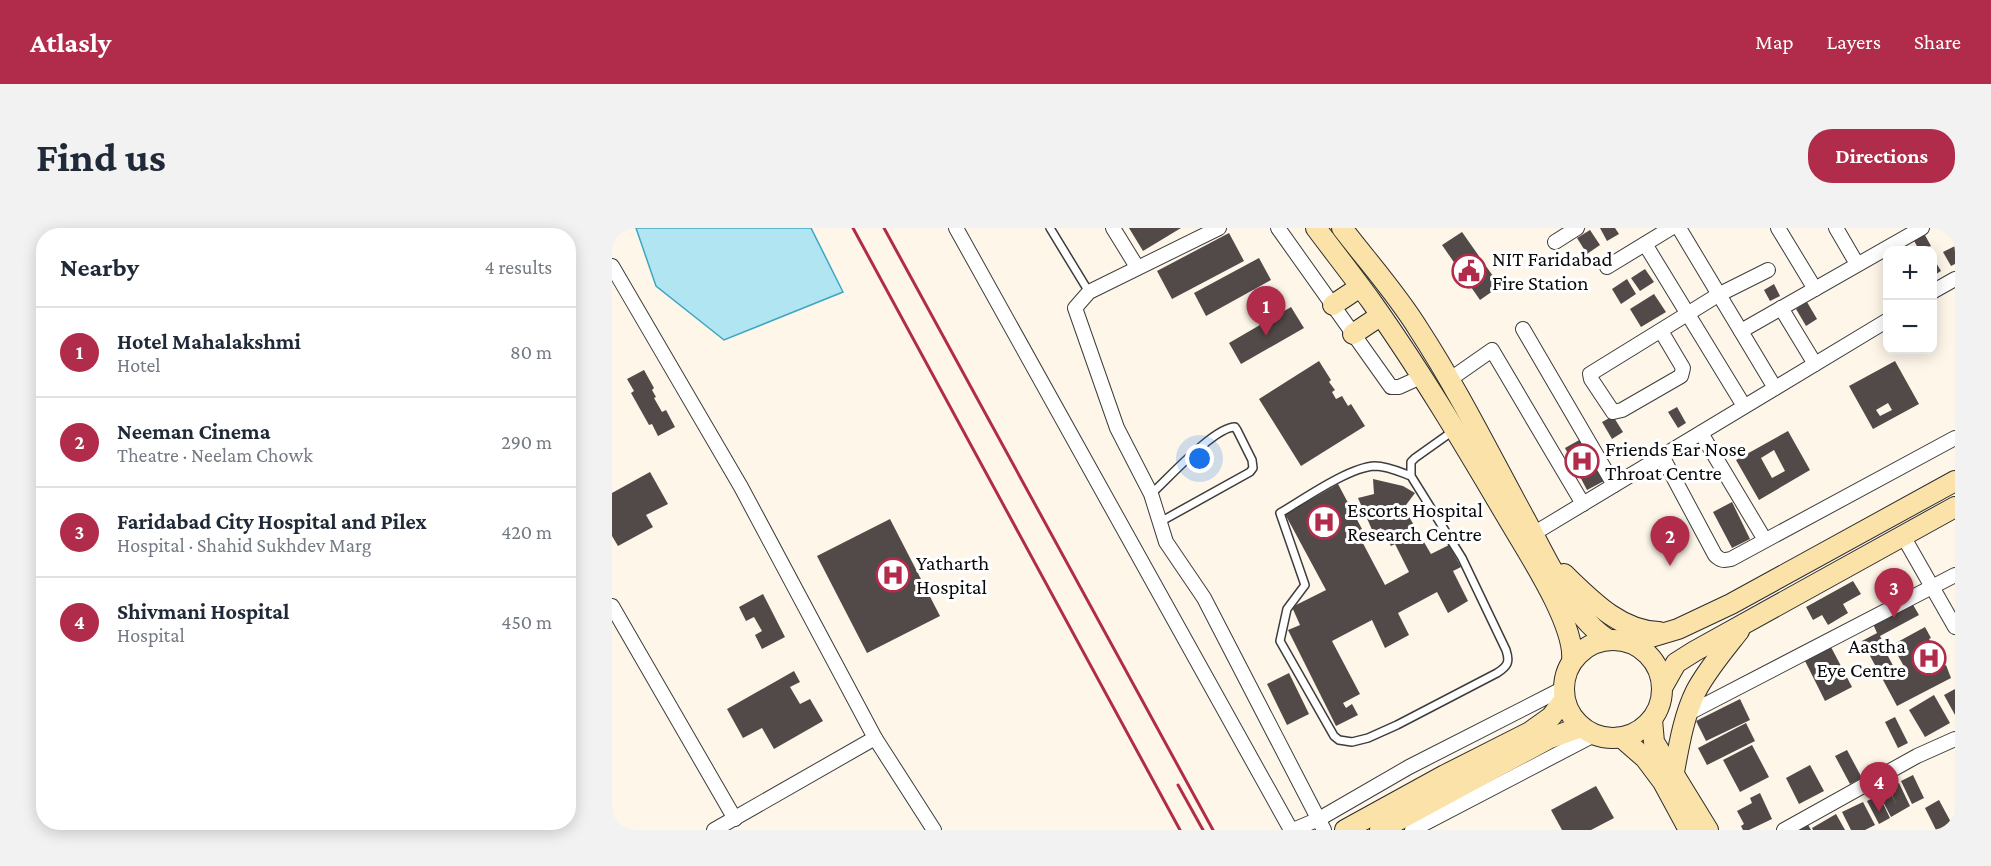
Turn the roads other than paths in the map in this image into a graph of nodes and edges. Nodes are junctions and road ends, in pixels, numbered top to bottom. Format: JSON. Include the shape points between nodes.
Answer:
{"nodes":[{"id":1,"x":956,"y":228,"type":"edge"},
{"id":2,"x":1050,"y":228,"type":"edge"},
{"id":3,"x":1113,"y":228,"type":"edge"},
{"id":4,"x":1219,"y":228,"type":"edge"},
{"id":5,"x":1278,"y":228,"type":"edge"},
{"id":6,"x":1316,"y":228,"type":"edge"},
{"id":7,"x":1342,"y":228,"type":"edge"},
{"id":8,"x":1577,"y":228,"type":"edge"},
{"id":9,"x":1671,"y":228,"type":"edge"},
{"id":10,"x":1679,"y":228,"type":"edge"},
{"id":11,"x":1778,"y":228,"type":"edge"},
{"id":12,"x":1836,"y":228,"type":"edge"},
{"id":13,"x":1922,"y":228,"type":"edge"},
{"id":14,"x":1555,"y":242,"type":"dead end"},
{"id":15,"x":1645,"y":244,"type":"junction"},
{"id":16,"x":1857,"y":264,"type":"junction"},
{"id":17,"x":612,"y":266,"type":"edge"},
{"id":18,"x":1137,"y":267,"type":"junction"},
{"id":19,"x":1607,"y":267,"type":"dead end"},
{"id":20,"x":1768,"y":270,"type":"dead end"},
{"id":21,"x":1955,"y":279,"type":"edge"},
{"id":22,"x":1360,"y":286,"type":"junction"},
{"id":23,"x":1815,"y":288,"type":"junction"},
{"id":24,"x":1937,"y":289,"type":"edge"},
{"id":25,"x":1089,"y":292,"type":"junction"},
{"id":26,"x":1718,"y":295,"type":"junction"},
{"id":27,"x":1333,"y":305,"type":"junction"},
{"id":28,"x":1781,"y":308,"type":"junction"},
{"id":29,"x":1688,"y":314,"type":"junction"},
{"id":30,"x":1380,"y":316,"type":"junction"},
{"id":31,"x":1883,"y":322,"type":"edge"},
{"id":32,"x":1523,"y":329,"type":"dead end"},
{"id":33,"x":1661,"y":331,"type":"junction"},
{"id":34,"x":1741,"y":331,"type":"junction"},
{"id":35,"x":1353,"y":334,"type":"junction"},
{"id":36,"x":1434,"y":354,"type":"junction"},
{"id":37,"x":1815,"y":364,"type":"junction"},
{"id":38,"x":1417,"y":372,"type":"junction"},
{"id":39,"x":1449,"y":380,"type":"junction"},
{"id":40,"x":1775,"y":388,"type":"junction"},
{"id":41,"x":1744,"y":406,"type":"junction"},
{"id":42,"x":1455,"y":429,"type":"junction"},
{"id":43,"x":1701,"y":433,"type":"junction"},
{"id":44,"x":1955,"y":438,"type":"edge"},
{"id":45,"x":1662,"y":456,"type":"junction"},
{"id":46,"x":1411,"y":476,"type":"junction"},
{"id":47,"x":1955,"y":481,"type":"edge"},
{"id":48,"x":1614,"y":485,"type":"junction"},
{"id":49,"x":1151,"y":494,"type":"junction"},
{"id":50,"x":1583,"y":504,"type":"junction"},
{"id":51,"x":1955,"y":507,"type":"edge"},
{"id":52,"x":1160,"y":522,"type":"junction"},
{"id":53,"x":1533,"y":534,"type":"junction"},
{"id":54,"x":1903,"y":536,"type":"junction"},
{"id":55,"x":1765,"y":540,"type":"junction"},
{"id":56,"x":1545,"y":555,"type":"junction"},
{"id":57,"x":1955,"y":574,"type":"edge"},
{"id":58,"x":1931,"y":588,"type":"junction"},
{"id":59,"x":612,"y":606,"type":"edge"},
{"id":60,"x":1744,"y":624,"type":"junction"},
{"id":61,"x":1955,"y":627,"type":"edge"},
{"id":62,"x":1669,"y":632,"type":"junction"},
{"id":63,"x":1609,"y":640,"type":"junction"},
{"id":64,"x":1631,"y":644,"type":"junction"},
{"id":65,"x":1572,"y":661,"type":"junction"},
{"id":66,"x":1663,"y":686,"type":"junction"},
{"id":67,"x":1564,"y":694,"type":"junction"},
{"id":68,"x":1689,"y":713,"type":"junction"},
{"id":69,"x":1652,"y":720,"type":"junction"},
{"id":70,"x":1587,"y":731,"type":"junction"},
{"id":71,"x":874,"y":738,"type":"junction"},
{"id":72,"x":1622,"y":738,"type":"junction"},
{"id":73,"x":1955,"y":739,"type":"edge"},
{"id":74,"x":1674,"y":772,"type":"junction"},
{"id":75,"x":1450,"y":782,"type":"junction"},
{"id":76,"x":735,"y":819,"type":"junction"},
{"id":77,"x":1321,"y":824,"type":"edge"},
{"id":78,"x":1420,"y":828,"type":"edge"},
{"id":79,"x":1685,"y":829,"type":"edge"},
{"id":80,"x":714,"y":830,"type":"edge"},
{"id":81,"x":934,"y":830,"type":"edge"},
{"id":82,"x":1292,"y":830,"type":"edge"},
{"id":83,"x":1346,"y":830,"type":"edge"},
{"id":84,"x":1380,"y":830,"type":"edge"},
{"id":85,"x":1708,"y":830,"type":"edge"},
{"id":86,"x":1784,"y":830,"type":"edge"}],
"edges":[{"from":1,"to":82,"type":"street"},
{"from":2,"to":25,"type":"lane"},
{"from":3,"to":18,"type":"street"},
{"from":4,"to":18,"type":"street"},
{"from":5,"to":27,"type":"street"},
{"from":6,"to":22,"type":"street"},
{"from":7,"to":36,"type":"street"},
{"from":8,"to":14,"type":"street"},
{"from":9,"to":15,"type":"street"},
{"from":10,"to":26,"type":"street"},
{"from":11,"to":23,"type":"street"},
{"from":12,"to":16,"type":"street"},
{"from":13,"to":16,"type":"street"},
{"from":15,"to":19,"type":"street"},
{"from":15,"to":29,"type":"street"},
{"from":16,"to":23,"type":"street"},
{"from":17,"to":71,"type":"street","via":[[741,487]]},
{"from":18,"to":25,"type":"street"},
{"from":20,"to":26,"type":"street"},
{"from":21,"to":24,"type":"street"},
{"from":22,"to":27,"type":"street"},
{"from":22,"to":30,"type":"street"},
{"from":23,"to":28,"type":"street"},
{"from":25,"to":49,"type":"street","via":[[1075,308],[1117,428]]},
{"from":26,"to":29,"type":"street"},
{"from":26,"to":34,"type":"street"},
{"from":27,"to":35,"type":"street"},
{"from":28,"to":34,"type":"street"},
{"from":28,"to":37,"type":"street"},
{"from":29,"to":33,"type":"street"},
{"from":29,"to":41,"type":"street"},
{"from":30,"to":35,"type":"street"},
{"from":30,"to":38,"type":"street"},
{"from":31,"to":37,"type":"street"},
{"from":32,"to":48,"type":"street"},
{"from":33,"to":33,"type":"street","via":[[1590,374],[1613,412],[1681,376],[1683,368]]},
{"from":34,"to":40,"type":"street"},
{"from":35,"to":38,"type":"street","via":[[1391,387],[1400,387]]},
{"from":36,"to":38,"type":"street"},
{"from":36,"to":39,"type":"street"},
{"from":37,"to":40,"type":"street"},
{"from":38,"to":42,"type":"street"},
{"from":39,"to":50,"type":"street","via":[[1492,350]]},
{"from":39,"to":53,"type":"street"},
{"from":40,"to":41,"type":"street"},
{"from":41,"to":43,"type":"street"},
{"from":42,"to":46,"type":"lane","via":[[1411,462]]},
{"from":42,"to":65,"type":"street","via":[[1549,588],[1568,634]]},
{"from":43,"to":45,"type":"street"},
{"from":43,"to":55,"type":"street"},
{"from":44,"to":55,"type":"street"},
{"from":45,"to":48,"type":"street"},
{"from":45,"to":55,"type":"street","via":[[1719,559],[1731,559]]},
{"from":46,"to":46,"type":"lane","via":[[1462,558],[1506,650],[1508,664],[1397,725],[1358,741],[1344,741],[1334,736],[1280,641],[1287,609],[1305,585],[1280,513],[1362,469],[1383,467]]},
{"from":47,"to":62,"type":"street","via":[[1731,604]]},
{"from":48,"to":50,"type":"street"},
{"from":49,"to":52,"type":"street"},
{"from":49,"to":52,"type":"lane","via":[[1208,440],[1228,428],[1237,430],[1252,460],[1250,472]]},
{"from":50,"to":53,"type":"street"},
{"from":51,"to":54,"type":"street"},
{"from":52,"to":77,"type":"street","via":[[1166,542],[1204,597]]},
{"from":53,"to":56,"type":"street"},
{"from":54,"to":58,"type":"street"},
{"from":54,"to":60,"type":"street"},
{"from":56,"to":62,"type":"street","via":[[1608,613],[1633,628]]},
{"from":56,"to":63,"type":"street","via":[[1587,623]]},
{"from":57,"to":58,"type":"street"},
{"from":58,"to":61,"type":"street"},
{"from":58,"to":68,"type":"street"},
{"from":59,"to":76,"type":"street"},
{"from":60,"to":66,"type":"street","via":[[1676,663]]},
{"from":60,"to":68,"type":"street","via":[[1696,692]]},
{"from":62,"to":64,"type":"street"},
{"from":63,"to":64,"type":"street"},
{"from":63,"to":65,"type":"street","via":[[1588,646]]},
{"from":64,"to":66,"type":"street","via":[[1647,652],[1657,666]]},
{"from":65,"to":67,"type":"street","via":[[1564,680]]},
{"from":66,"to":69,"type":"street","via":[[1661,703]]},
{"from":67,"to":70,"type":"street","via":[[1576,723]]},
{"from":67,"to":75,"type":"street","via":[[1551,717]]},
{"from":67,"to":77,"type":"street","via":[[1408,767]]},
{"from":68,"to":74,"type":"street"},
{"from":69,"to":72,"type":"street","via":[[1640,731]]},
{"from":69,"to":74,"type":"street","via":[[1654,742]]},
{"from":70,"to":72,"type":"street","via":[[1604,738]]},
{"from":70,"to":75,"type":"street","via":[[1550,738]]},
{"from":70,"to":78,"type":"street"},
{"from":71,"to":76,"type":"street"},
{"from":71,"to":81,"type":"street"},
{"from":72,"to":79,"type":"street","via":[[1645,758],[1663,782]]},
{"from":73,"to":86,"type":"street"},
{"from":74,"to":85,"type":"street"},
{"from":75,"to":83,"type":"street"},
{"from":75,"to":84,"type":"street"},
{"from":76,"to":80,"type":"street"},
{"from":77,"to":82,"type":"street"}]}
